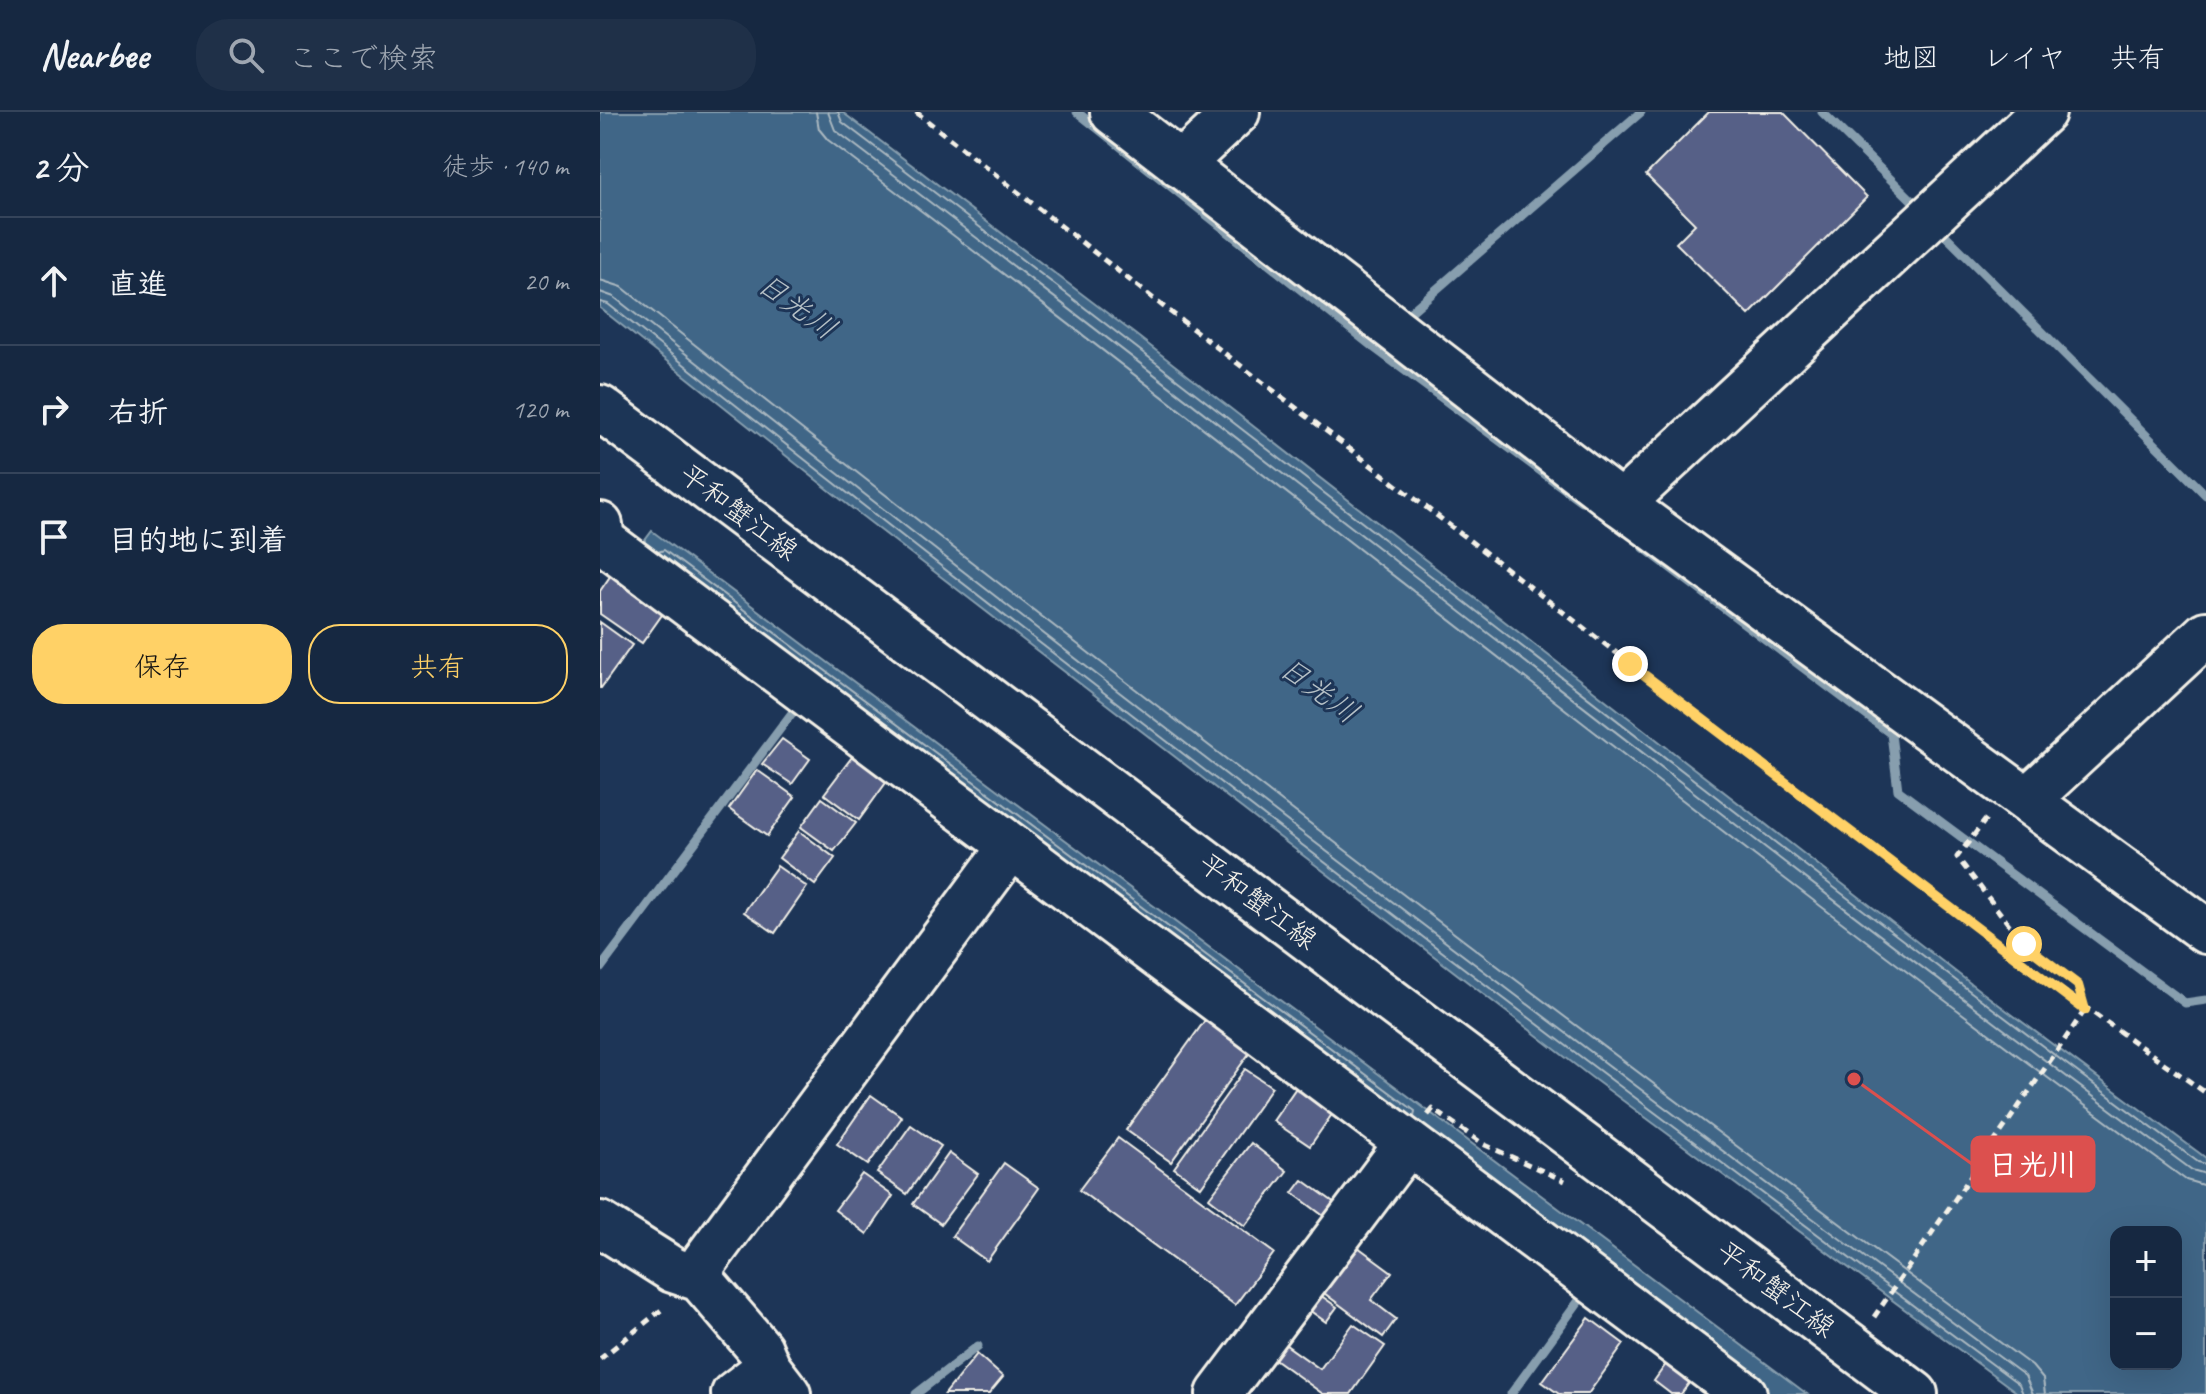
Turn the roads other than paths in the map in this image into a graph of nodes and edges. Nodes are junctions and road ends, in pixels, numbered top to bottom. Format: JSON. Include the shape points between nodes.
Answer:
{"nodes":[{"id":1,"x":1113,"y":112,"type":"edge"},
{"id":2,"x":1237,"y":112,"type":"edge"},
{"id":3,"x":2043,"y":112,"type":"edge"},
{"id":4,"x":1180,"y":165,"type":"junction"},
{"id":5,"x":600,"y":408,"type":"edge"},
{"id":6,"x":1621,"y":504,"type":"junction"},
{"id":7,"x":601,"y":536,"type":"edge"},
{"id":8,"x":2206,"y":634,"type":"edge"},
{"id":9,"x":2027,"y":800,"type":"junction"},
{"id":10,"x":1010,"y":848,"type":"junction"},
{"id":11,"x":2206,"y":931,"type":"edge"},
{"id":12,"x":1407,"y":1144,"type":"junction"},
{"id":13,"x":600,"y":1224,"type":"edge"},
{"id":14,"x":700,"y":1279,"type":"junction"},
{"id":15,"x":763,"y":1385,"type":"edge"},
{"id":16,"x":1219,"y":1394,"type":"edge"},
{"id":17,"x":1744,"y":1394,"type":"edge"},
{"id":18,"x":1915,"y":1394,"type":"edge"}],
"edges":[{"from":1,"to":4,"type":"street"},
{"from":2,"to":4,"type":"street"},
{"from":3,"to":6,"type":"street"},
{"from":4,"to":6,"type":"street"},
{"from":5,"to":18,"type":"street","name":"平和蟹江線"},
{"from":6,"to":9,"type":"street"},
{"from":7,"to":10,"type":"street"},
{"from":8,"to":9,"type":"street"},
{"from":9,"to":11,"type":"street"},
{"from":10,"to":12,"type":"street","via":[[1213,994]]},
{"from":10,"to":14,"type":"street","via":[[704,1262]]},
{"from":12,"to":16,"type":"street"},
{"from":12,"to":17,"type":"street"},
{"from":13,"to":14,"type":"street","via":[[673,1270]]},
{"from":14,"to":15,"type":"street","via":[[760,1349]]}]}
